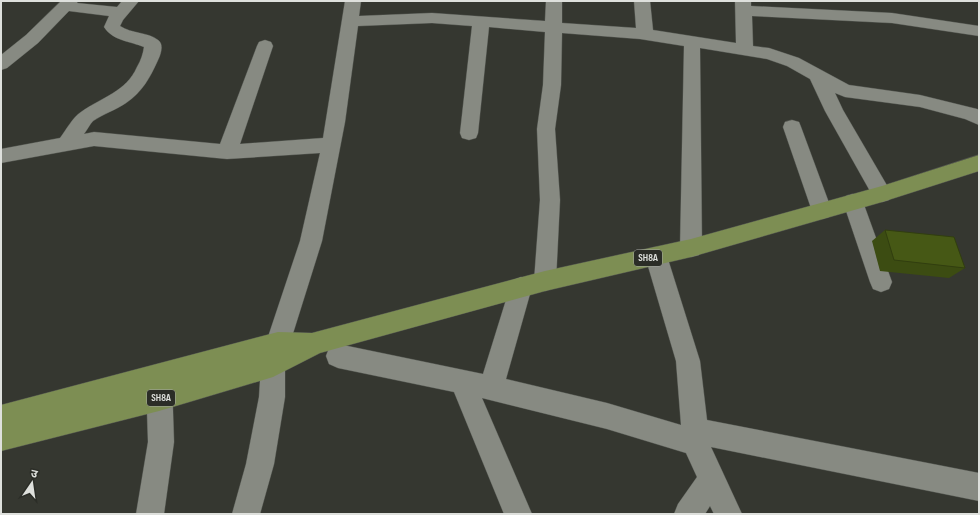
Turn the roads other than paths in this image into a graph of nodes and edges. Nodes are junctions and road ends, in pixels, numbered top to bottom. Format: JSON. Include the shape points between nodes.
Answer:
{"nodes":[{"id":1,"x":352,"y":1,"type":"edge"},
{"id":2,"x":554,"y":1,"type":"edge"},
{"id":3,"x":642,"y":1,"type":"edge"},
{"id":4,"x":68,"y":4,"type":"edge"},
{"id":5,"x":740,"y":4,"type":"edge"},
{"id":6,"x":126,"y":7,"type":"edge"},
{"id":7,"x":351,"y":21,"type":"junction"},
{"id":8,"x":481,"y":22,"type":"junction"},
{"id":9,"x":554,"y":28,"type":"junction"},
{"id":10,"x":979,"y":31,"type":"edge"},
{"id":11,"x":645,"y":34,"type":"junction"},
{"id":12,"x":692,"y":42,"type":"junction"},
{"id":13,"x":264,"y":46,"type":"dead end"},
{"id":14,"x":745,"y":50,"type":"junction"},
{"id":15,"x":1,"y":64,"type":"edge"},
{"id":16,"x":817,"y":75,"type":"junction"},
{"id":17,"x":979,"y":118,"type":"edge"},
{"id":18,"x":792,"y":127,"type":"dead end"},
{"id":19,"x":469,"y":133,"type":"dead end"},
{"id":20,"x":66,"y":144,"type":"junction"},
{"id":21,"x":331,"y":145,"type":"junction"},
{"id":22,"x":227,"y":152,"type":"junction"},
{"id":23,"x":1,"y":156,"type":"edge"},
{"id":24,"x":979,"y":163,"type":"edge"},
{"id":25,"x":882,"y":194,"type":"junction"},
{"id":26,"x":853,"y":202,"type":"junction"},
{"id":27,"x":822,"y":211,"type":"junction"},
{"id":28,"x":691,"y":248,"type":"junction"},
{"id":29,"x":656,"y":256,"type":"junction"},
{"id":30,"x":545,"y":281,"type":"junction"},
{"id":31,"x":881,"y":282,"type":"dead end"},
{"id":32,"x":521,"y":287,"type":"junction"},
{"id":33,"x":276,"y":354,"type":"junction"},
{"id":34,"x":338,"y":356,"type":"dead end"},
{"id":35,"x":462,"y":382,"type":"junction"},
{"id":36,"x":159,"y":387,"type":"junction"},
{"id":37,"x":491,"y":388,"type":"junction"},
{"id":38,"x":2,"y":424,"type":"edge"},
{"id":39,"x":695,"y":437,"type":"junction"},
{"id":40,"x":712,"y":479,"type":"junction"},
{"id":41,"x":979,"y":487,"type":"edge"},
{"id":42,"x":150,"y":514,"type":"edge"},
{"id":43,"x":246,"y":514,"type":"edge"},
{"id":44,"x":518,"y":514,"type":"edge"},
{"id":45,"x":688,"y":514,"type":"edge"},
{"id":46,"x":728,"y":514,"type":"edge"}],
"edges":[{"from":1,"to":7,"type":"street"},
{"from":2,"to":9,"type":"street"},
{"from":3,"to":11,"type":"street"},
{"from":4,"to":6,"type":"street"},
{"from":4,"to":15,"type":"street","via":[[32,39]]},
{"from":5,"to":10,"type":"street","via":[[892,18]]},
{"from":5,"to":14,"type":"street"},
{"from":6,"to":20,"type":"street","via":[[113,23],[113,29],[153,44],[152,54],[135,86],[119,99],[86,117]]},
{"from":7,"to":8,"type":"street","via":[[432,18]]},
{"from":7,"to":21,"type":"street"},
{"from":8,"to":9,"type":"street"},
{"from":8,"to":19,"type":"street"},
{"from":9,"to":11,"type":"street"},
{"from":9,"to":30,"type":"street","via":[[552,85],[546,129],[550,200]]},
{"from":11,"to":12,"type":"street"},
{"from":12,"to":14,"type":"street"},
{"from":12,"to":28,"type":"street"},
{"from":13,"to":22,"type":"street"},
{"from":14,"to":16,"type":"street","via":[[793,62]]},
{"from":16,"to":17,"type":"street","via":[[845,91],[920,101]]},
{"from":16,"to":25,"type":"street","via":[[834,111]]},
{"from":18,"to":27,"type":"street"},
{"from":20,"to":22,"type":"street","via":[[94,139]]},
{"from":20,"to":23,"type":"street"},
{"from":21,"to":22,"type":"street"},
{"from":21,"to":33,"type":"street","via":[[311,241]]},
{"from":24,"to":25,"type":"main road","number":"SH8A"},
{"from":25,"to":26,"type":"main road","number":"SH8A"},
{"from":26,"to":27,"type":"main road","number":"SH8A"},
{"from":26,"to":31,"type":"street"},
{"from":27,"to":28,"type":"main road","number":"SH8A"},
{"from":28,"to":29,"type":"main road","number":"SH8A"},
{"from":29,"to":30,"type":"main road","number":"SH8A"},
{"from":29,"to":39,"type":"street","via":[[688,361]]},
{"from":30,"to":32,"type":"main road","number":"SH8A"},
{"from":32,"to":33,"type":"main road","number":"SH8A"},
{"from":32,"to":37,"type":"street"},
{"from":33,"to":36,"type":"main road","number":"SH8A"},
{"from":33,"to":43,"type":"street","via":[[262,456]]},
{"from":34,"to":35,"type":"street"},
{"from":35,"to":37,"type":"street"},
{"from":35,"to":44,"type":"street"},
{"from":36,"to":38,"type":"main road","number":"SH8A"},
{"from":36,"to":42,"type":"street","via":[[162,442]]},
{"from":37,"to":39,"type":"street"},
{"from":39,"to":40,"type":"street"},
{"from":39,"to":41,"type":"street"},
{"from":40,"to":45,"type":"street"},
{"from":40,"to":46,"type":"street"}]}
